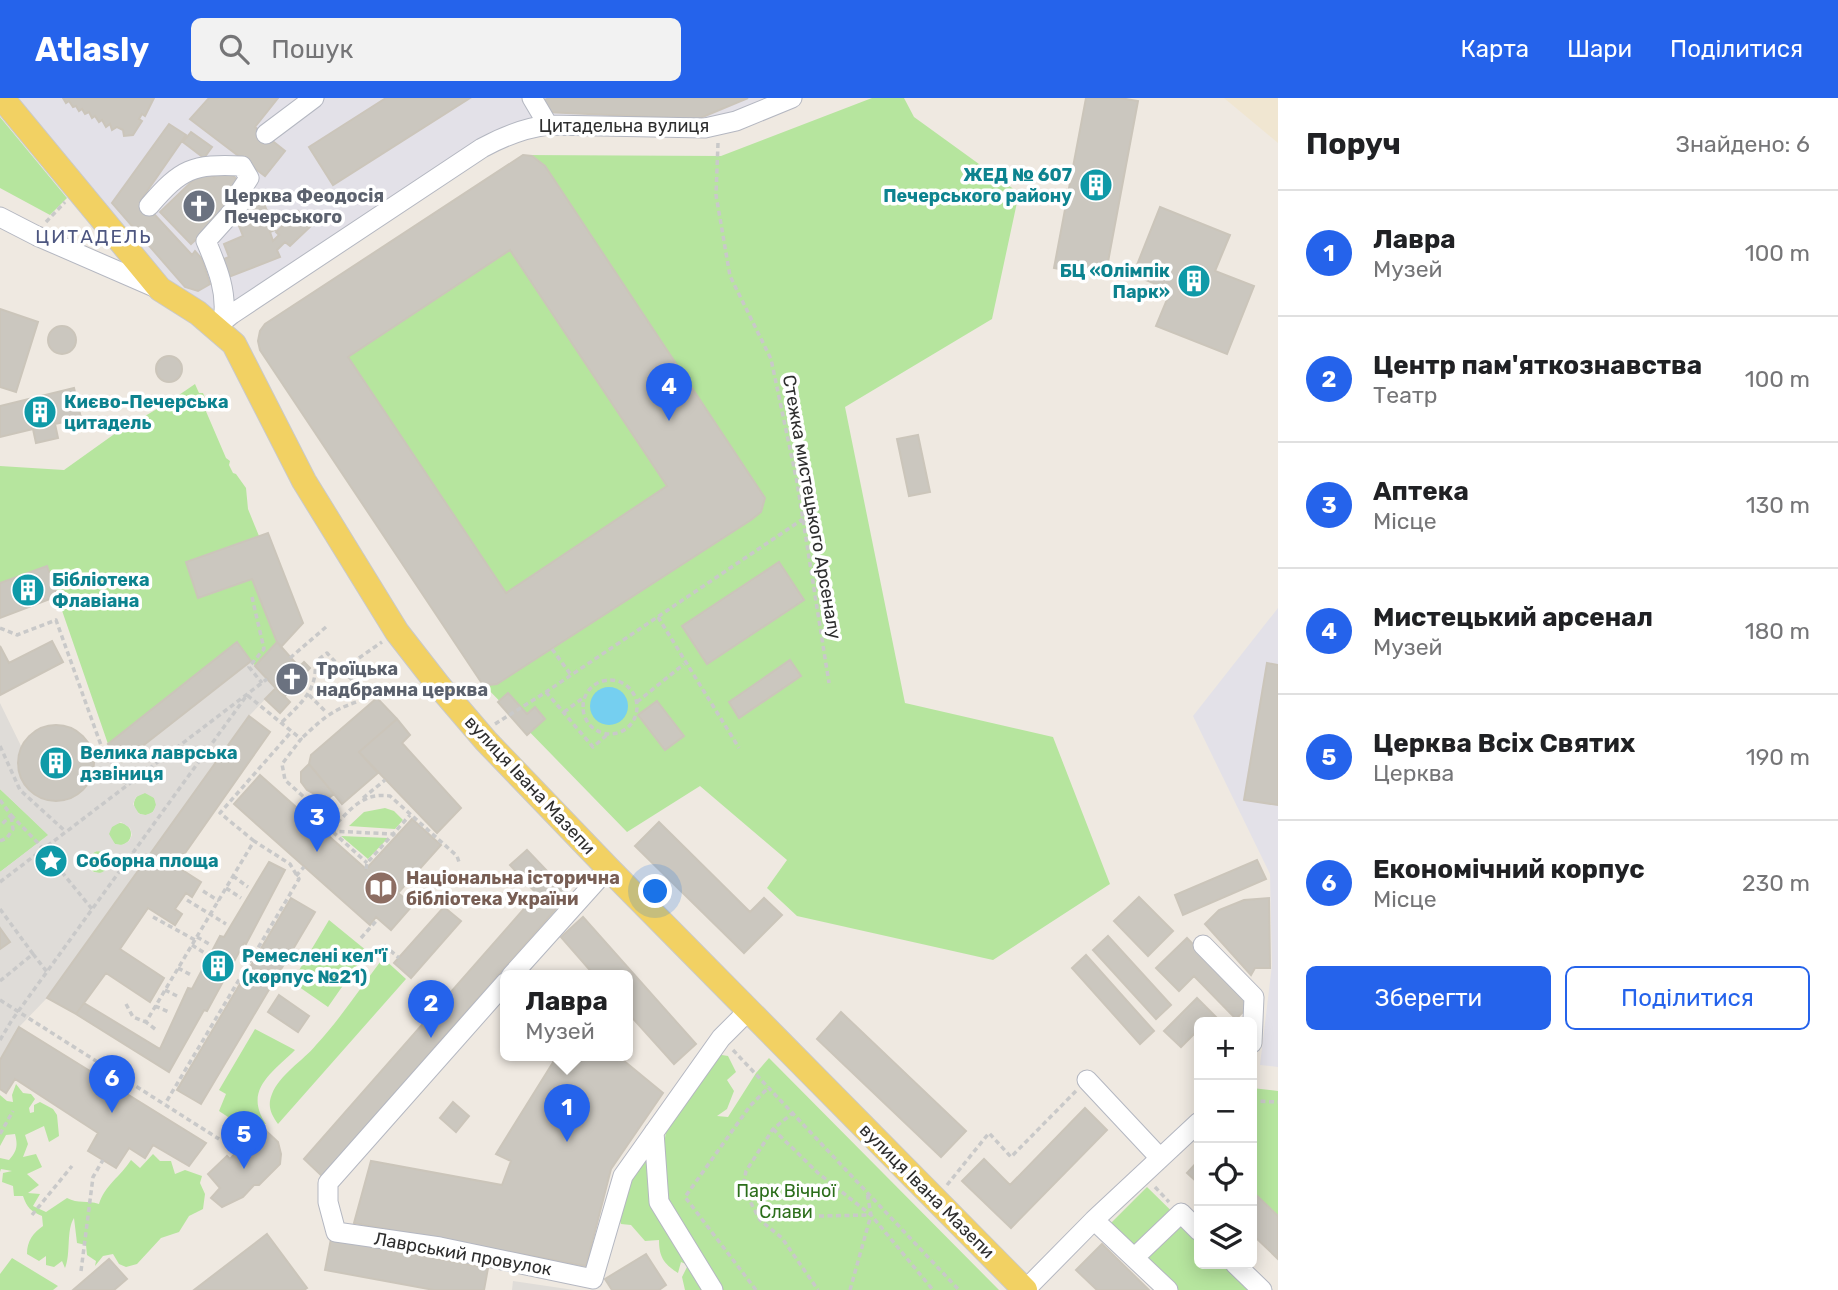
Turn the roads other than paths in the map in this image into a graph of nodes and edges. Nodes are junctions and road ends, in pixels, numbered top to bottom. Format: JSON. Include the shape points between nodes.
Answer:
{"nodes":[{"id":1,"x":2,"y":98,"type":"edge"},
{"id":2,"x":314,"y":98,"type":"edge"},
{"id":3,"x":792,"y":98,"type":"edge"},
{"id":4,"x":537,"y":100,"type":"edge"},
{"id":5,"x":548,"y":125,"type":"junction"},
{"id":6,"x":266,"y":134,"type":"dead end"},
{"id":7,"x":149,"y":206,"type":"dead end"},
{"id":8,"x":0,"y":217,"type":"edge"},
{"id":9,"x":160,"y":289,"type":"junction"},
{"id":10,"x":220,"y":324,"type":"junction"},
{"id":11,"x":608,"y":868,"type":"junction"},
{"id":12,"x":1203,"y":945,"type":"dead end"},
{"id":13,"x":516,"y":970,"type":"edge"},
{"id":14,"x":500,"y":989,"type":"edge"},
{"id":15,"x":748,"y":1011,"type":"junction"},
{"id":16,"x":1253,"y":1017,"type":"edge"},
{"id":17,"x":1087,"y":1080,"type":"road end"},
{"id":18,"x":1194,"y":1127,"type":"edge"},
{"id":19,"x":654,"y":1132,"type":"junction"},
{"id":20,"x":1160,"y":1158,"type":"junction"},
{"id":21,"x":1094,"y":1220,"type":"junction"},
{"id":22,"x":1194,"y":1226,"type":"edge"},
{"id":23,"x":1135,"y":1257,"type":"junction"},
{"id":24,"x":1240,"y":1269,"type":"edge"},
{"id":25,"x":596,"y":1284,"type":"edge"},
{"id":26,"x":713,"y":1290,"type":"edge"},
{"id":27,"x":1025,"y":1290,"type":"edge"},
{"id":28,"x":1168,"y":1290,"type":"edge"},
{"id":29,"x":1262,"y":1290,"type":"edge"}],
"edges":[{"from":1,"to":9,"type":"main road","name":"вулиця Івана Мазепи"},
{"from":2,"to":6,"type":"street"},
{"from":3,"to":5,"type":"street","name":"Цитадельна вулиця","via":[[705,128]]},
{"from":4,"to":5,"type":"street"},
{"from":5,"to":10,"type":"street","name":"Цитадельна вулиця","via":[[528,127],[482,148]]},
{"from":7,"to":10,"type":"street","via":[[178,175],[191,169],[210,164],[242,166],[249,178],[241,190],[242,201],[206,241],[224,292]]},
{"from":8,"to":9,"type":"street"},
{"from":9,"to":10,"type":"main road","name":"вулиця Івана Мазепи"},
{"from":10,"to":11,"type":"main road","name":"вулиця Івана Мазепи","via":[[304,481],[397,632],[486,741]]},
{"from":11,"to":13,"type":"street"},
{"from":11,"to":15,"type":"main road","name":"вулиця Івана Мазепи"},
{"from":12,"to":16,"type":"street","via":[[1254,997]]},
{"from":14,"to":25,"type":"street","name":"Лаврський провулок","via":[[328,1183],[336,1232],[440,1247]]},
{"from":15,"to":19,"type":"street","name":"Лаврський провулок","via":[[721,1038]]},
{"from":15,"to":27,"type":"main road","name":"вулиця Івана Мазепи"},
{"from":17,"to":20,"type":"street"},
{"from":18,"to":20,"type":"street"},
{"from":19,"to":25,"type":"street","name":"Лаврський провулок","via":[[623,1176]]},
{"from":19,"to":26,"type":"street","via":[[659,1202]]},
{"from":20,"to":21,"type":"street"},
{"from":21,"to":23,"type":"street"},
{"from":21,"to":27,"type":"street"},
{"from":22,"to":23,"type":"street","via":[[1181,1213]]},
{"from":23,"to":28,"type":"street"},
{"from":24,"to":29,"type":"street"}]}
